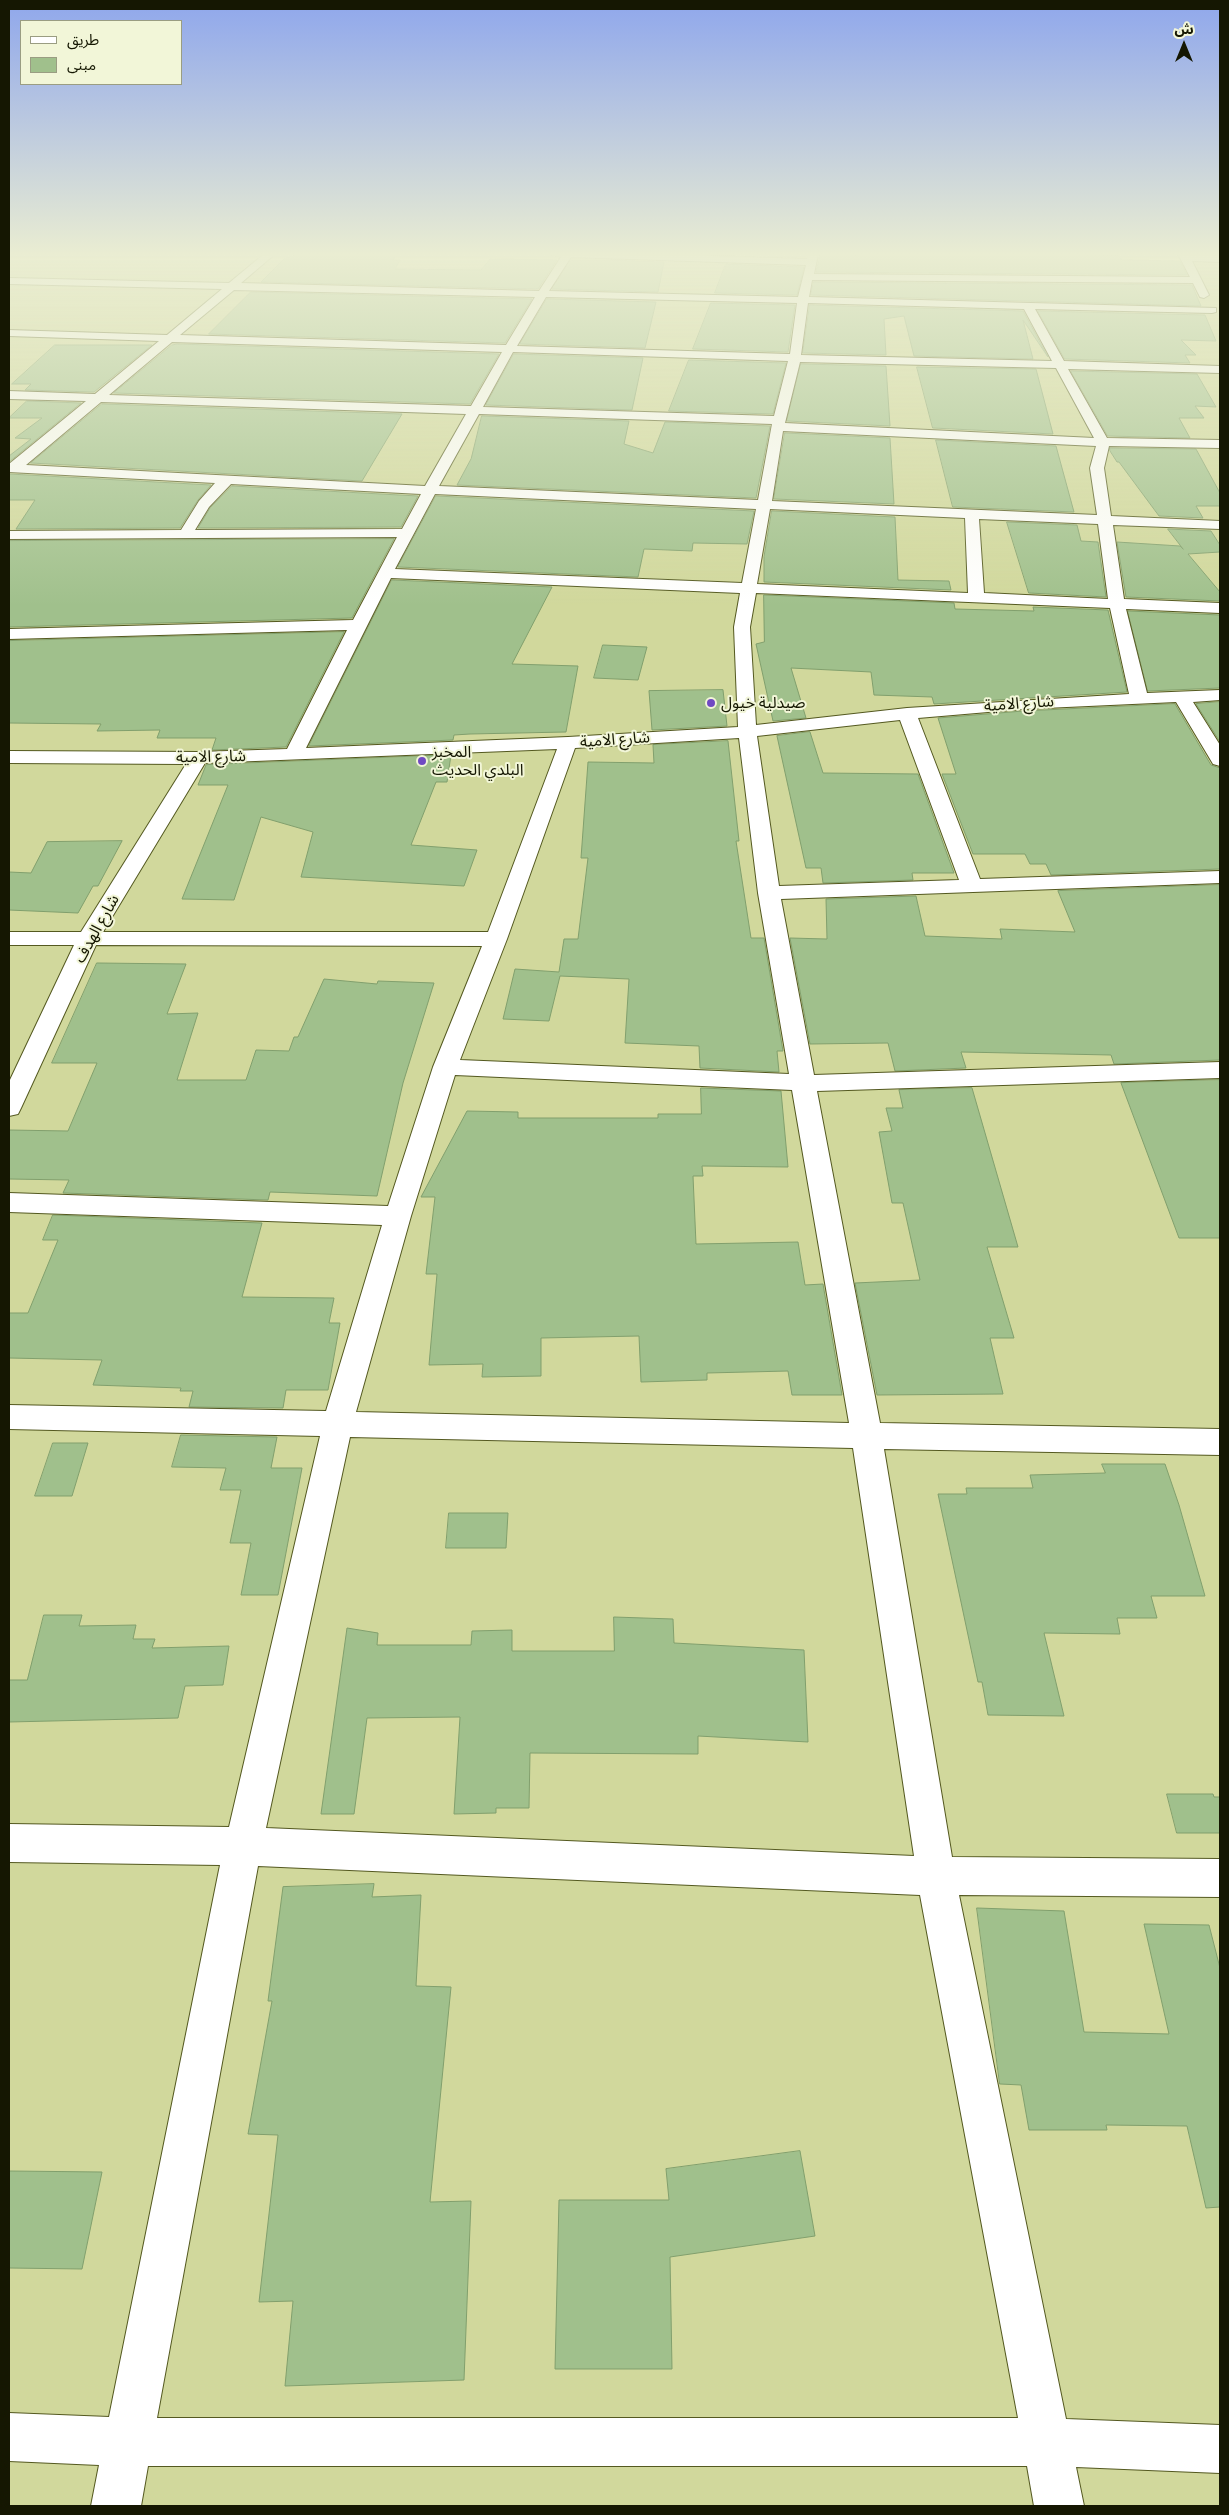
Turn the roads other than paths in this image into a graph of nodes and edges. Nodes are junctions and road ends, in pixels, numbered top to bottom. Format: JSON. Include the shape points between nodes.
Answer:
{"nodes":[{"id":1,"x":131,"y":371,"type":"edge"},
{"id":2,"x":496,"y":371,"type":"edge"},
{"id":3,"x":792,"y":371,"type":"edge"},
{"id":4,"x":1063,"y":371,"type":"edge"},
{"id":5,"x":9,"y":395,"type":"edge"},
{"id":6,"x":99,"y":399,"type":"junction"},
{"id":7,"x":474,"y":411,"type":"junction"},
{"id":8,"x":779,"y":423,"type":"junction"},
{"id":9,"x":1103,"y":442,"type":"junction"},
{"id":10,"x":1220,"y":444,"type":"edge"},
{"id":11,"x":11,"y":468,"type":"edge"},
{"id":12,"x":228,"y":479,"type":"junction"},
{"id":13,"x":429,"y":490,"type":"junction"},
{"id":14,"x":765,"y":504,"type":"junction"},
{"id":15,"x":972,"y":513,"type":"junction"},
{"id":16,"x":1106,"y":519,"type":"junction"},
{"id":17,"x":1220,"y":525,"type":"edge"},
{"id":18,"x":406,"y":532,"type":"junction"},
{"id":19,"x":186,"y":534,"type":"junction"},
{"id":20,"x":9,"y":535,"type":"edge"},
{"id":21,"x":384,"y":573,"type":"junction"},
{"id":22,"x":748,"y":589,"type":"junction"},
{"id":23,"x":976,"y":598,"type":"junction"},
{"id":24,"x":1117,"y":604,"type":"junction"},
{"id":25,"x":1220,"y":608,"type":"edge"},
{"id":26,"x":357,"y":625,"type":"junction"},
{"id":27,"x":9,"y":634,"type":"edge"},
{"id":28,"x":1220,"y":695,"type":"edge"},
{"id":29,"x":1181,"y":696,"type":"junction"},
{"id":30,"x":1139,"y":697,"type":"junction"},
{"id":31,"x":907,"y":713,"type":"junction"},
{"id":32,"x":747,"y":732,"type":"junction"},
{"id":33,"x":568,"y":743,"type":"junction"},
{"id":34,"x":293,"y":755,"type":"junction"},
{"id":35,"x":9,"y":758,"type":"edge"},
{"id":36,"x":199,"y":758,"type":"junction"},
{"id":37,"x":1220,"y":760,"type":"edge"},
{"id":38,"x":1220,"y":877,"type":"edge"},
{"id":39,"x":972,"y":886,"type":"junction"},
{"id":40,"x":769,"y":893,"type":"junction"},
{"id":41,"x":9,"y":938,"type":"edge"},
{"id":42,"x":89,"y":938,"type":"junction"},
{"id":43,"x":496,"y":939,"type":"junction"},
{"id":44,"x":445,"y":1067,"type":"junction"},
{"id":45,"x":1220,"y":1070,"type":"edge"},
{"id":46,"x":805,"y":1082,"type":"junction"},
{"id":47,"x":9,"y":1108,"type":"edge"},
{"id":48,"x":9,"y":1202,"type":"edge"},
{"id":49,"x":398,"y":1216,"type":"junction"},
{"id":50,"x":9,"y":1417,"type":"edge"},
{"id":51,"x":338,"y":1423,"type":"junction"},
{"id":52,"x":868,"y":1438,"type":"junction"},
{"id":53,"x":1220,"y":1442,"type":"edge"},
{"id":54,"x":9,"y":1842,"type":"edge"},
{"id":55,"x":243,"y":1846,"type":"junction"},
{"id":56,"x":936,"y":1876,"type":"junction"},
{"id":57,"x":1220,"y":1878,"type":"edge"},
{"id":58,"x":9,"y":2437,"type":"edge"},
{"id":59,"x":129,"y":2442,"type":"junction"},
{"id":60,"x":1047,"y":2442,"type":"junction"},
{"id":61,"x":1220,"y":2448,"type":"edge"},
{"id":62,"x":116,"y":2506,"type":"edge"},
{"id":63,"x":1058,"y":2506,"type":"edge"}],
"edges":[{"from":1,"to":6,"type":"street"},
{"from":2,"to":7,"type":"street"},
{"from":3,"to":8,"type":"street"},
{"from":4,"to":9,"type":"street"},
{"from":5,"to":6,"type":"street"},
{"from":6,"to":7,"type":"street"},
{"from":6,"to":11,"type":"street"},
{"from":7,"to":8,"type":"street"},
{"from":7,"to":13,"type":"street"},
{"from":8,"to":9,"type":"street"},
{"from":8,"to":14,"type":"street"},
{"from":9,"to":10,"type":"street"},
{"from":9,"to":16,"type":"street","via":[[1097,468]]},
{"from":11,"to":12,"type":"street"},
{"from":12,"to":13,"type":"street"},
{"from":12,"to":19,"type":"street","via":[[216,490]]},
{"from":13,"to":14,"type":"street"},
{"from":13,"to":18,"type":"street"},
{"from":14,"to":15,"type":"street"},
{"from":14,"to":22,"type":"street"},
{"from":15,"to":16,"type":"street"},
{"from":15,"to":23,"type":"street"},
{"from":16,"to":17,"type":"street"},
{"from":16,"to":24,"type":"street"},
{"from":18,"to":19,"type":"street"},
{"from":18,"to":21,"type":"street"},
{"from":19,"to":20,"type":"street"},
{"from":21,"to":22,"type":"street"},
{"from":21,"to":26,"type":"street"},
{"from":22,"to":23,"type":"street"},
{"from":22,"to":32,"type":"street","via":[[742,627]]},
{"from":23,"to":24,"type":"street"},
{"from":24,"to":25,"type":"street"},
{"from":24,"to":30,"type":"street"},
{"from":26,"to":27,"type":"street"},
{"from":26,"to":34,"type":"street"},
{"from":28,"to":29,"type":"street","name":"شارع الامية"},
{"from":29,"to":30,"type":"street","name":"شارع الامية"},
{"from":29,"to":37,"type":"street"},
{"from":30,"to":31,"type":"street","name":"شارع الامية"},
{"from":31,"to":32,"type":"street","name":"شارع الامية"},
{"from":31,"to":39,"type":"street"},
{"from":32,"to":33,"type":"street","name":"شارع الامية"},
{"from":32,"to":40,"type":"street"},
{"from":33,"to":34,"type":"street","name":"شارع الامية"},
{"from":33,"to":43,"type":"street"},
{"from":34,"to":36,"type":"street","name":"شارع الامية"},
{"from":35,"to":36,"type":"street","name":"شارع الامية"},
{"from":36,"to":42,"type":"street","name":"شارع الهدف"},
{"from":38,"to":39,"type":"street"},
{"from":39,"to":40,"type":"street"},
{"from":40,"to":46,"type":"street"},
{"from":41,"to":42,"type":"street"},
{"from":42,"to":43,"type":"street"},
{"from":42,"to":47,"type":"street","name":"شارع الهدف"},
{"from":43,"to":44,"type":"street"},
{"from":44,"to":46,"type":"street"},
{"from":44,"to":49,"type":"street"},
{"from":45,"to":46,"type":"street"},
{"from":46,"to":52,"type":"street"},
{"from":48,"to":49,"type":"street"},
{"from":49,"to":51,"type":"street"},
{"from":50,"to":51,"type":"street"},
{"from":51,"to":52,"type":"street"},
{"from":51,"to":55,"type":"street"},
{"from":52,"to":53,"type":"street"},
{"from":52,"to":56,"type":"street"},
{"from":54,"to":55,"type":"street"},
{"from":55,"to":56,"type":"street"},
{"from":55,"to":59,"type":"street"},
{"from":56,"to":57,"type":"street"},
{"from":56,"to":60,"type":"street"},
{"from":58,"to":59,"type":"street"},
{"from":59,"to":60,"type":"street"},
{"from":59,"to":62,"type":"street"},
{"from":60,"to":61,"type":"street"},
{"from":60,"to":63,"type":"street"}]}
